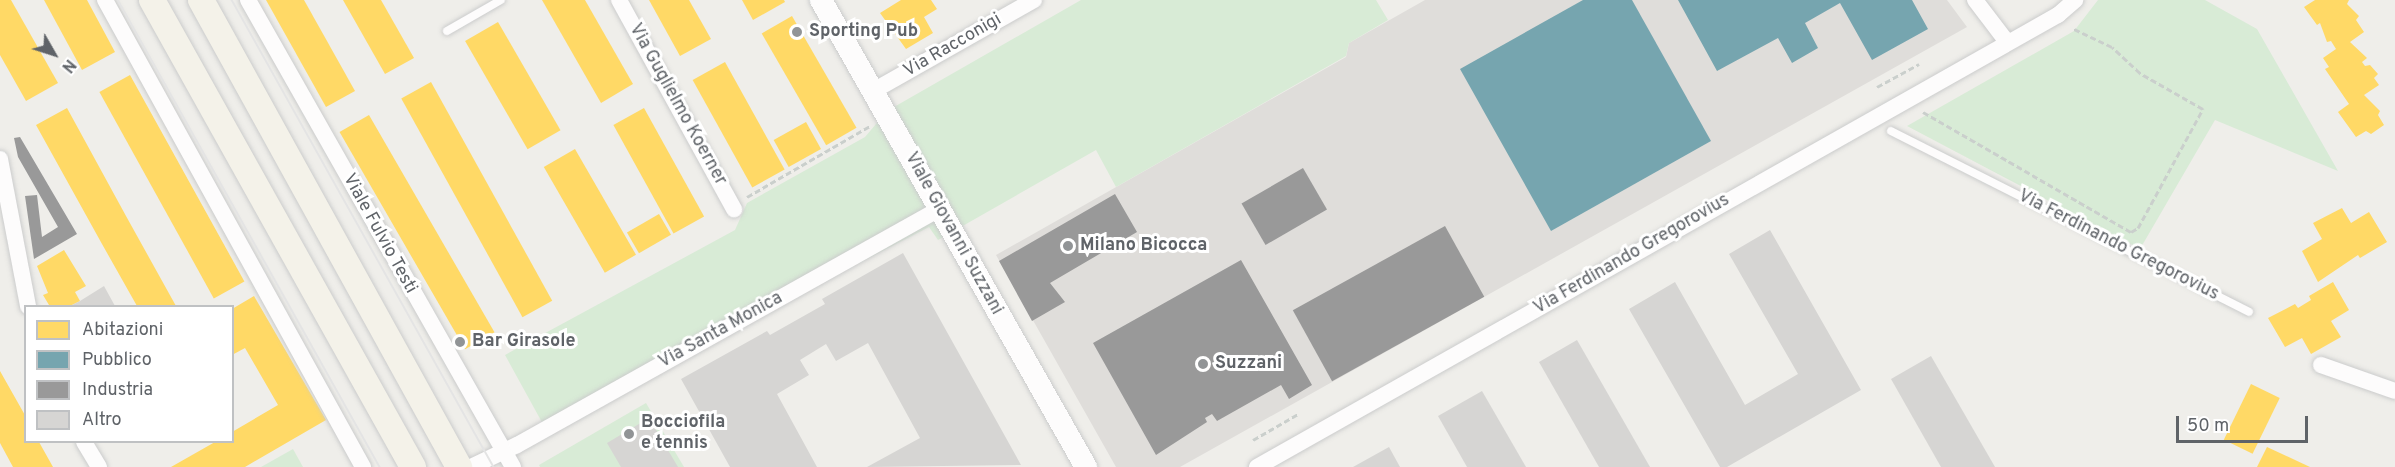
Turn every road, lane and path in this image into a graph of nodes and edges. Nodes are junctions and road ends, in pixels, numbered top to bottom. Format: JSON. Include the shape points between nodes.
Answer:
{"nodes":[{"id":1,"x":105,"y":0,"type":"edge"},
{"id":2,"x":152,"y":0,"type":"edge"},
{"id":3,"x":201,"y":0,"type":"edge"},
{"id":4,"x":248,"y":0,"type":"edge"},
{"id":5,"x":501,"y":0,"type":"edge"},
{"id":6,"x":619,"y":0,"type":"edge"},
{"id":7,"x":821,"y":0,"type":"edge"},
{"id":8,"x":1034,"y":0,"type":"edge"},
{"id":9,"x":1975,"y":0,"type":"edge"},
{"id":10,"x":2075,"y":0,"type":"edge"},
{"id":11,"x":2072,"y":28,"type":"dead end"},
{"id":12,"x":447,"y":31,"type":"dead end"},
{"id":13,"x":2007,"y":42,"type":"junction"},
{"id":14,"x":1919,"y":64,"type":"dead end"},
{"id":15,"x":1877,"y":87,"type":"dead end"},
{"id":16,"x":873,"y":92,"type":"junction"},
{"id":17,"x":1923,"y":112,"type":"dead end"},
{"id":18,"x":870,"y":126,"type":"dead end"},
{"id":19,"x":1891,"y":131,"type":"dead end"},
{"id":20,"x":0,"y":159,"type":"edge"},
{"id":21,"x":738,"y":204,"type":"joint"},
{"id":22,"x":939,"y":209,"type":"junction"},
{"id":23,"x":28,"y":305,"type":"edge"},
{"id":24,"x":2249,"y":312,"type":"dead end"},
{"id":25,"x":2321,"y":365,"type":"dead end"},
{"id":26,"x":2395,"y":391,"type":"edge"},
{"id":27,"x":1298,"y":414,"type":"dead end"},
{"id":28,"x":1253,"y":440,"type":"dead end"},
{"id":29,"x":85,"y":443,"type":"edge"},
{"id":30,"x":502,"y":450,"type":"junction"},
{"id":31,"x":99,"y":467,"type":"edge"},
{"id":32,"x":363,"y":467,"type":"edge"},
{"id":33,"x":413,"y":467,"type":"edge"},
{"id":34,"x":459,"y":467,"type":"edge"},
{"id":35,"x":471,"y":467,"type":"edge"},
{"id":36,"x":513,"y":467,"type":"edge"},
{"id":37,"x":1086,"y":467,"type":"edge"},
{"id":38,"x":1257,"y":467,"type":"edge"}],
"edges":[{"from":1,"to":32,"type":"street"},
{"from":2,"to":33,"type":"main road"},
{"from":3,"to":34,"type":"main road"},
{"from":4,"to":30,"type":"street","name":"Viale Fulvio Testi"},
{"from":5,"to":12,"type":"lane"},
{"from":6,"to":21,"type":"street","name":"Via Guglielmo Koerner"},
{"from":7,"to":16,"type":"street","name":"Viale Giovanni Suzzani"},
{"from":8,"to":16,"type":"street","name":"Via Racconigi"},
{"from":9,"to":13,"type":"street"},
{"from":10,"to":13,"type":"street","name":"Via Ferdinando Gregorovius","via":[[2063,12]]},
{"from":11,"to":17,"type":"path","via":[[2112,47],[2156,83],[2203,109],[2138,228],[2131,232]]},
{"from":13,"to":38,"type":"street","name":"Via Ferdinando Gregorovius"},
{"from":14,"to":15,"type":"path"},
{"from":16,"to":22,"type":"street","name":"Viale Giovanni Suzzani"},
{"from":18,"to":21,"type":"path"},
{"from":19,"to":24,"type":"lane","name":"Via Ferdinando Gregorovius"},
{"from":20,"to":23,"type":"street"},
{"from":22,"to":30,"type":"street","name":"Via Santa Monica"},
{"from":22,"to":37,"type":"street","name":"Viale Giovanni Suzzani"},
{"from":25,"to":26,"type":"street"},
{"from":27,"to":28,"type":"path"},
{"from":29,"to":31,"type":"street"},
{"from":30,"to":35,"type":"street","name":"Via Santa Monica"},
{"from":30,"to":36,"type":"street","name":"Viale Fulvio Testi"}]}
